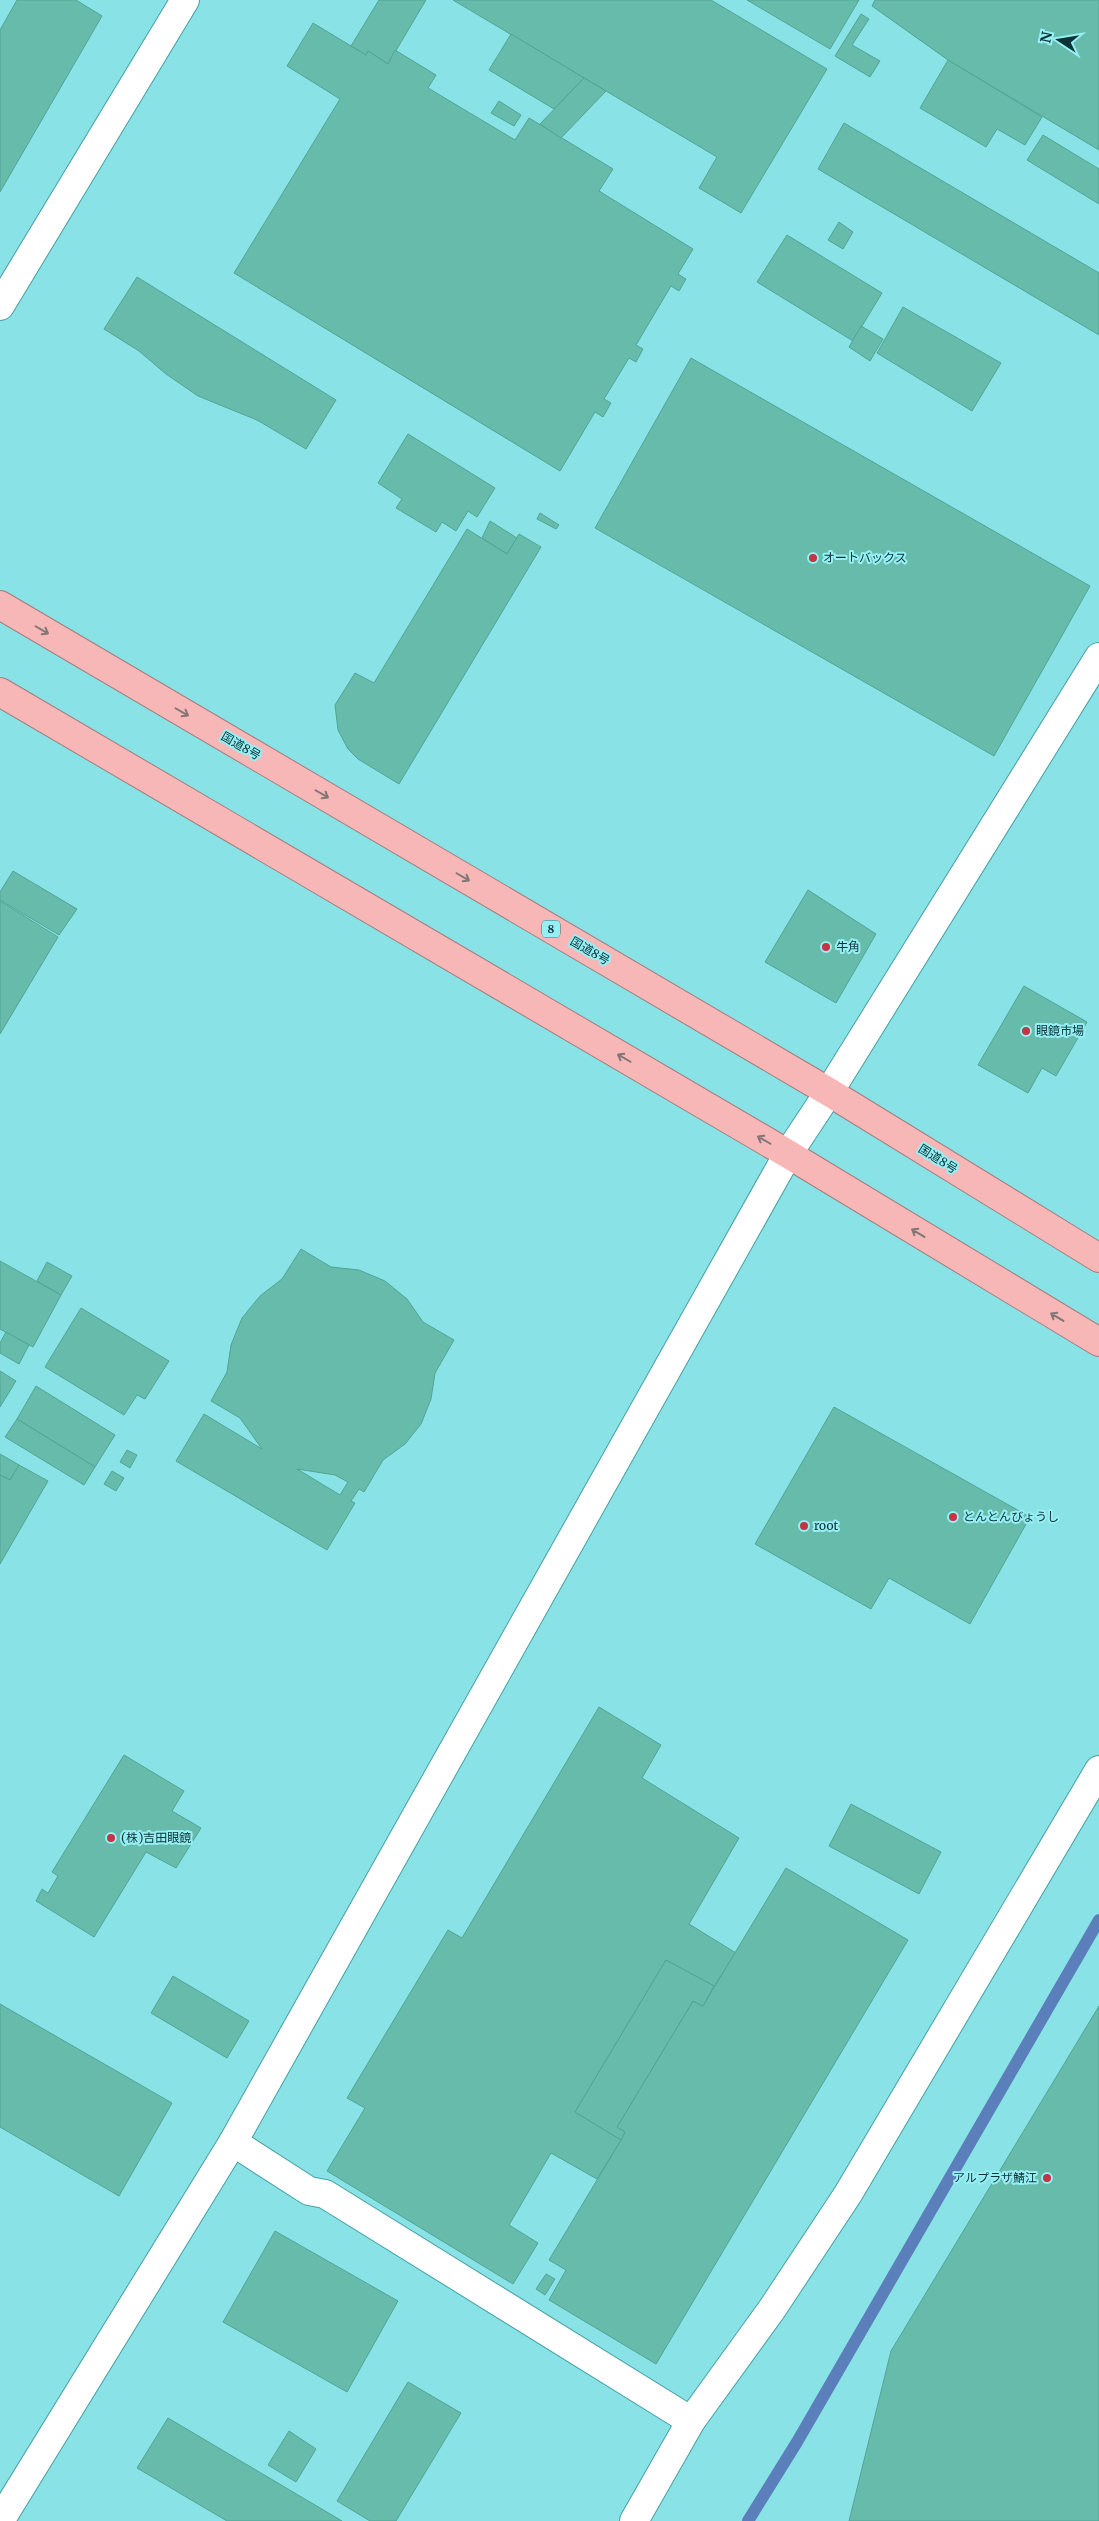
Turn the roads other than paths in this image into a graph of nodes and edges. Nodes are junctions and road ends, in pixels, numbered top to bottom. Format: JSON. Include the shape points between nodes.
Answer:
{"nodes":[{"id":1,"x":185,"y":0,"type":"edge"},
{"id":2,"x":0,"y":306,"type":"edge"},
{"id":3,"x":0,"y":605,"type":"edge"},
{"id":4,"x":1099,"y":658,"type":"edge"},
{"id":5,"x":0,"y":692,"type":"edge"},
{"id":6,"x":829,"y":1092,"type":"junction"},
{"id":7,"x":788,"y":1154,"type":"junction"},
{"id":8,"x":1099,"y":1258,"type":"edge"},
{"id":9,"x":1099,"y":1342,"type":"edge"},
{"id":10,"x":1099,"y":1770,"type":"edge"},
{"id":11,"x":233,"y":2142,"type":"junction"},
{"id":12,"x":691,"y":2421,"type":"junction"},
{"id":13,"x":0,"y":2521,"type":"edge"},
{"id":14,"x":634,"y":2521,"type":"edge"}],
"edges":[{"from":1,"to":2,"type":"street"},
{"from":3,"to":6,"type":"highway","name":"国道8号","number":"8","one_way":true},
{"from":4,"to":6,"type":"street"},
{"from":7,"to":5,"type":"highway","one_way":true},
{"from":6,"to":7,"type":"street"},
{"from":6,"to":8,"type":"highway","name":"国道8号","number":"8"},
{"from":9,"to":7,"type":"highway","one_way":true},
{"from":7,"to":11,"type":"street"},
{"from":10,"to":12,"type":"street","via":[[848,2194],[772,2310]]},
{"from":11,"to":12,"type":"street","via":[[309,2190],[325,2194]]},
{"from":11,"to":13,"type":"street"},
{"from":12,"to":14,"type":"street"}]}
